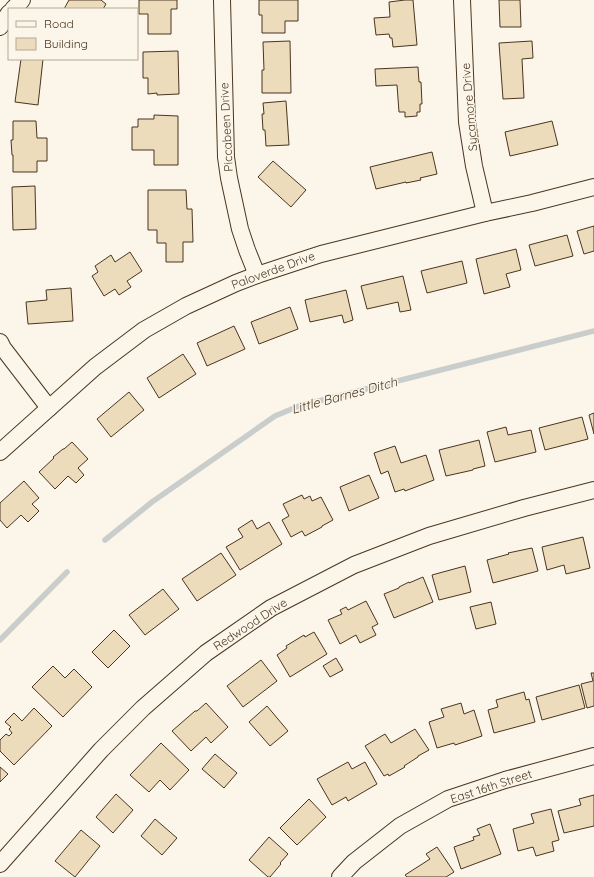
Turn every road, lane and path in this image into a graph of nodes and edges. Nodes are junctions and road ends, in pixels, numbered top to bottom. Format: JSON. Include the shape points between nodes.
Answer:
{"nodes":[{"id":1,"x":22,"y":0,"type":"edge"},
{"id":2,"x":222,"y":0,"type":"edge"},
{"id":3,"x":462,"y":0,"type":"edge"},
{"id":4,"x":14,"y":8,"type":"edge"},
{"id":5,"x":8,"y":15,"type":"edge"},
{"id":6,"x":0,"y":27,"type":"edge"},
{"id":7,"x":594,"y":187,"type":"edge"},
{"id":8,"x":485,"y":212,"type":"junction"},
{"id":9,"x":257,"y":274,"type":"junction"},
{"id":10,"x":0,"y":342,"type":"edge"},
{"id":11,"x":49,"y":408,"type":"junction"},
{"id":12,"x":0,"y":452,"type":"edge"},
{"id":13,"x":594,"y":490,"type":"edge"},
{"id":14,"x":594,"y":756,"type":"edge"},
{"id":15,"x":0,"y":864,"type":"edge"},
{"id":16,"x":340,"y":877,"type":"edge"}],
"edges":[{"from":1,"to":4,"type":"street"},
{"from":2,"to":9,"type":"street","name":"Piccabeen Drive","via":[[226,157],[240,229]]},
{"from":3,"to":8,"type":"street","name":"Sycamore Drive","via":[[467,122]]},
{"from":5,"to":6,"type":"street"},
{"from":7,"to":8,"type":"street","name":"Paloverde Drive"},
{"from":8,"to":9,"type":"street","name":"Paloverde Drive","via":[[320,254]]},
{"from":9,"to":11,"type":"street","name":"Paloverde Drive","via":[[186,306],[144,330],[95,367]]},
{"from":10,"to":11,"type":"street"},
{"from":11,"to":12,"type":"street","name":"Paloverde Drive"},
{"from":13,"to":15,"type":"street","name":"Redwood Drive","via":[[429,536],[354,565],[271,608],[206,652],[142,708]]},
{"from":14,"to":16,"type":"street","name":"East 16th Street","via":[[505,780],[448,799],[400,826],[354,862]]}]}
